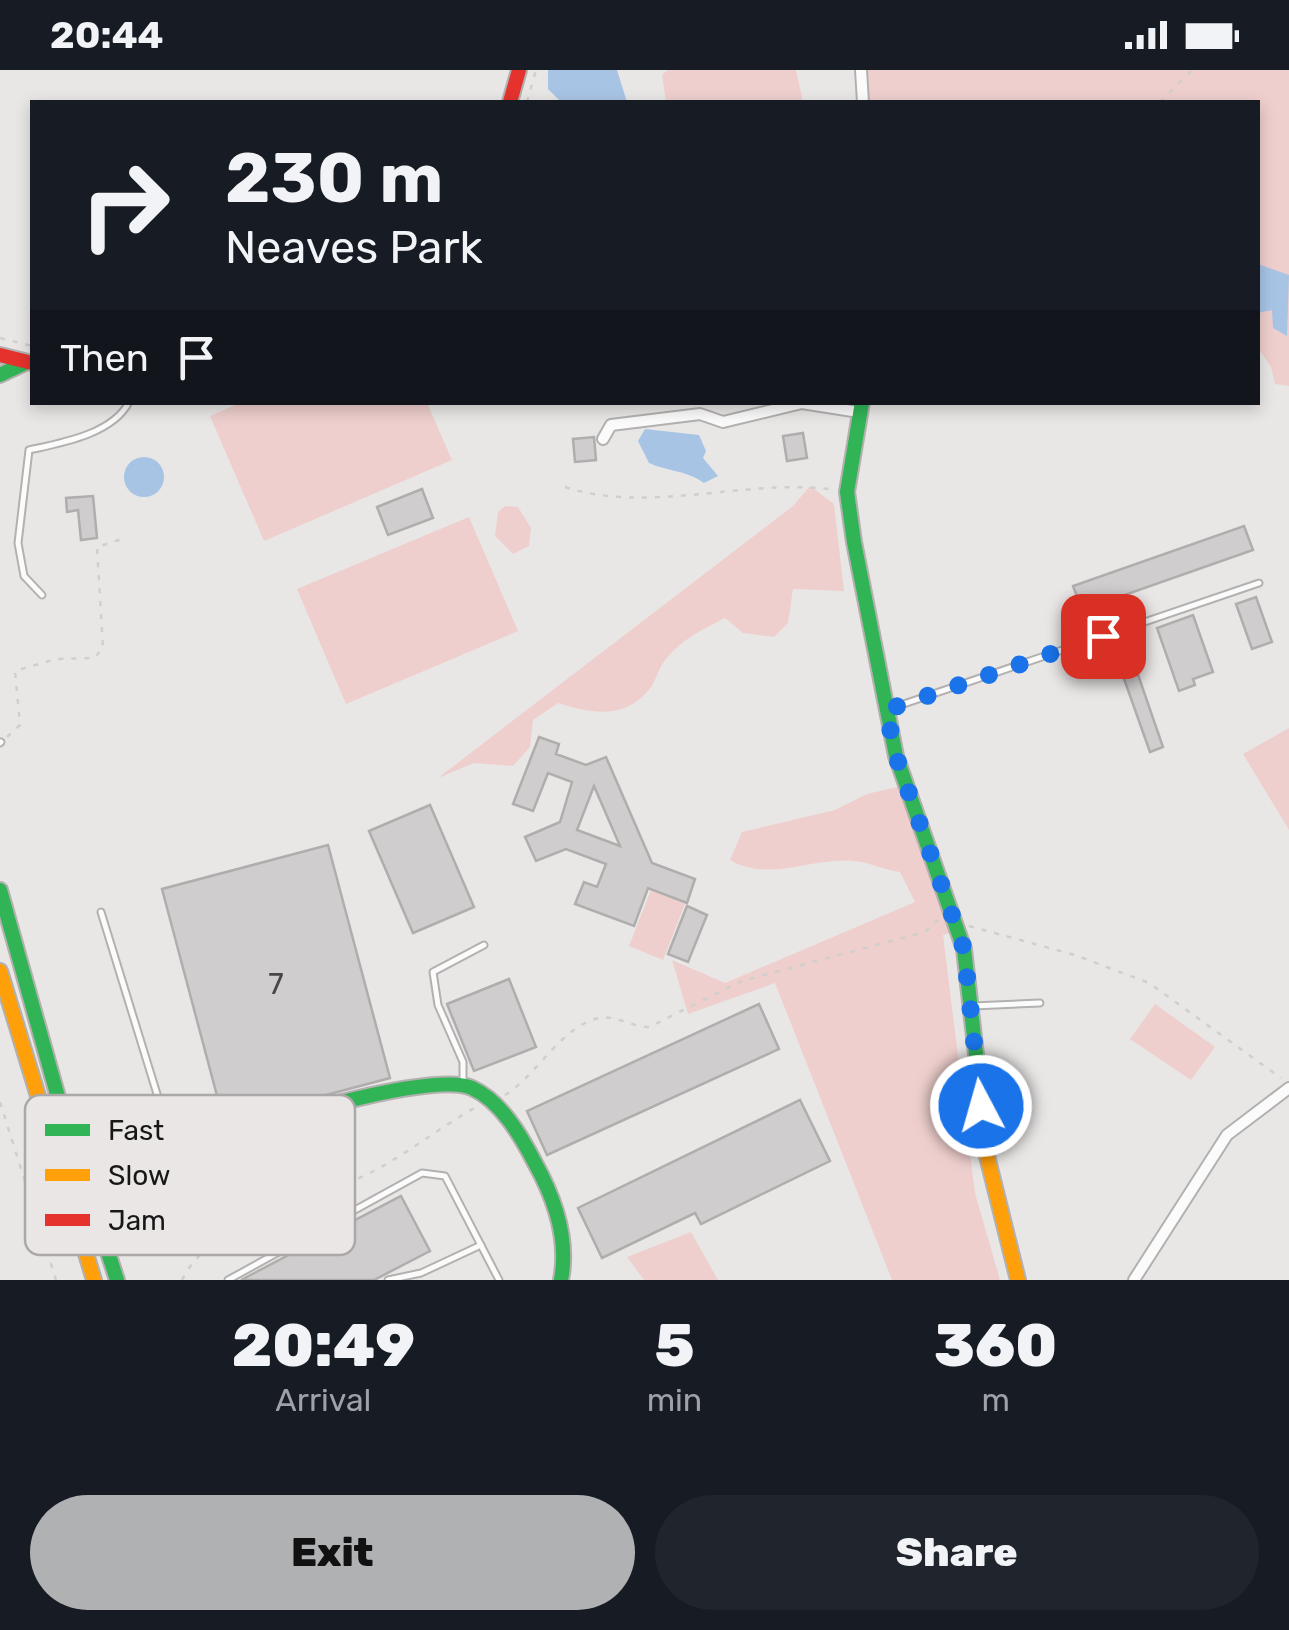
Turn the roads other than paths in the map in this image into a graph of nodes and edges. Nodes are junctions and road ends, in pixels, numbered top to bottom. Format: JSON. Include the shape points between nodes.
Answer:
{"nodes":[{"id":1,"x":518,"y":70,"type":"edge"},
{"id":2,"x":860,"y":70,"type":"edge"},
{"id":3,"x":510,"y":100,"type":"edge"},
{"id":4,"x":862,"y":100,"type":"edge"},
{"id":5,"x":0,"y":356,"type":"edge"},
{"id":6,"x":29,"y":363,"type":"edge"},
{"id":7,"x":0,"y":375,"type":"edge"},
{"id":8,"x":127,"y":405,"type":"edge"},
{"id":9,"x":790,"y":405,"type":"edge"},
{"id":10,"x":861,"y":407,"type":"edge"},
{"id":11,"x":603,"y":439,"type":"dead end"},
{"id":12,"x":1259,"y":582,"type":"dead end"},
{"id":13,"x":42,"y":595,"type":"dead end"},
{"id":14,"x":886,"y":710,"type":"junction"},
{"id":15,"x":0,"y":890,"type":"edge"},
{"id":16,"x":101,"y":912,"type":"dead end"},
{"id":17,"x":484,"y":945,"type":"dead end"},
{"id":18,"x":0,"y":971,"type":"edge"},
{"id":19,"x":1040,"y":1004,"type":"dead end"},
{"id":20,"x":970,"y":1006,"type":"junction"},
{"id":21,"x":462,"y":1085,"type":"junction"},
{"id":22,"x":1289,"y":1088,"type":"edge"},
{"id":23,"x":38,"y":1095,"type":"edge"},
{"id":24,"x":57,"y":1095,"type":"edge"},
{"id":25,"x":157,"y":1095,"type":"edge"},
{"id":26,"x":355,"y":1102,"type":"edge"},
{"id":27,"x":355,"y":1210,"type":"edge"},
{"id":28,"x":480,"y":1244,"type":"junction"},
{"id":29,"x":86,"y":1255,"type":"edge"},
{"id":30,"x":109,"y":1255,"type":"edge"},
{"id":31,"x":273,"y":1255,"type":"edge"},
{"id":32,"x":94,"y":1280,"type":"edge"},
{"id":33,"x":117,"y":1280,"type":"edge"},
{"id":34,"x":228,"y":1280,"type":"edge"},
{"id":35,"x":388,"y":1280,"type":"edge"},
{"id":36,"x":499,"y":1280,"type":"edge"},
{"id":37,"x":561,"y":1280,"type":"edge"},
{"id":38,"x":1018,"y":1280,"type":"edge"},
{"id":39,"x":1134,"y":1280,"type":"edge"}],
"edges":[{"from":1,"to":3,"type":"street"},
{"from":2,"to":4,"type":"street"},
{"from":5,"to":6,"type":"street"},
{"from":6,"to":7,"type":"street"},
{"from":8,"to":13,"type":"lane","via":[[120,417],[68,442],[29,450],[18,543],[24,576]]},
{"from":9,"to":11,"type":"street","via":[[724,422],[700,414],[643,419],[611,425]]},
{"from":10,"to":14,"type":"street","via":[[847,492]]},
{"from":12,"to":14,"type":"lane"},
{"from":14,"to":20,"type":"street","via":[[964,949]]},
{"from":15,"to":24,"type":"street"},
{"from":16,"to":25,"type":"lane"},
{"from":17,"to":21,"type":"lane","via":[[433,972],[438,1006],[463,1062]]},
{"from":18,"to":23,"type":"street"},
{"from":19,"to":20,"type":"lane"},
{"from":20,"to":38,"type":"street","via":[[986,1156]]},
{"from":21,"to":26,"type":"street","via":[[415,1086]]},
{"from":21,"to":37,"type":"street","via":[[497,1104],[512,1123],[562,1223],[567,1266]]},
{"from":22,"to":39,"type":"street","via":[[1228,1136]]},
{"from":27,"to":28,"type":"lane","via":[[422,1173],[444,1176]]},
{"from":28,"to":35,"type":"lane","via":[[421,1274]]},
{"from":28,"to":36,"type":"lane"},
{"from":29,"to":32,"type":"street"},
{"from":30,"to":33,"type":"street"},
{"from":31,"to":34,"type":"lane"}]}
